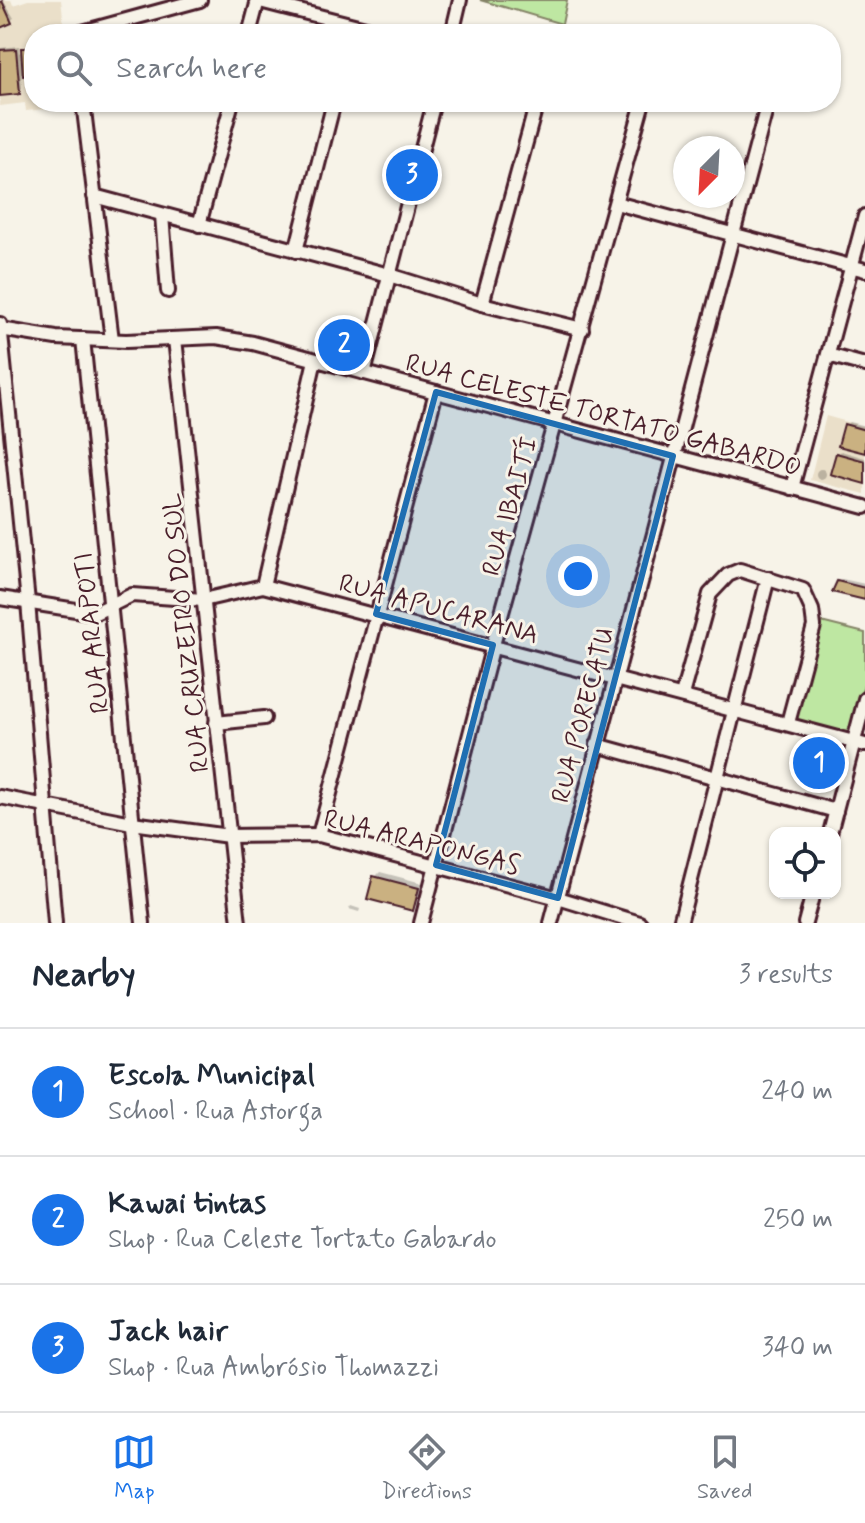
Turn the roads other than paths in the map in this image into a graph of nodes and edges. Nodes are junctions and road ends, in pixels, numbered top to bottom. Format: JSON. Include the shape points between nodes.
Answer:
{"nodes":[{"id":1,"x":200,"y":0,"type":"edge"},
{"id":2,"x":257,"y":0,"type":"edge"},
{"id":3,"x":460,"y":0,"type":"edge"},
{"id":4,"x":109,"y":24,"type":"edge"},
{"id":5,"x":251,"y":24,"type":"edge"},
{"id":6,"x":334,"y":24,"type":"edge"},
{"id":7,"x":454,"y":24,"type":"edge"},
{"id":8,"x":84,"y":112,"type":"edge"},
{"id":9,"x":229,"y":112,"type":"edge"},
{"id":10,"x":331,"y":112,"type":"edge"},
{"id":11,"x":431,"y":112,"type":"edge"},
{"id":12,"x":534,"y":112,"type":"edge"},
{"id":13,"x":637,"y":112,"type":"edge"},
{"id":14,"x":765,"y":112,"type":"edge"},
{"id":15,"x":94,"y":196,"type":"junction"},
{"id":16,"x":616,"y":203,"type":"junction"},
{"id":17,"x":162,"y":215,"type":"junction"},
{"id":18,"x":865,"y":216,"type":"edge"},
{"id":19,"x":199,"y":225,"type":"junction"},
{"id":20,"x":733,"y":235,"type":"junction"},
{"id":21,"x":296,"y":251,"type":"junction"},
{"id":22,"x":851,"y":266,"type":"junction"},
{"id":23,"x":865,"y":270,"type":"edge"},
{"id":24,"x":389,"y":275,"type":"junction"},
{"id":25,"x":168,"y":291,"type":"dead end"},
{"id":26,"x":482,"y":304,"type":"junction"},
{"id":27,"x":0,"y":321,"type":"edge"},
{"id":28,"x":0,"y":329,"type":"edge"},
{"id":29,"x":582,"y":329,"type":"junction"},
{"id":30,"x":83,"y":339,"type":"junction"},
{"id":31,"x":175,"y":339,"type":"junction"},
{"id":32,"x":112,"y":340,"type":"junction"},
{"id":33,"x":828,"y":355,"type":"junction"},
{"id":34,"x":315,"y":360,"type":"junction"},
{"id":35,"x":865,"y":365,"type":"edge"},
{"id":36,"x":364,"y":373,"type":"junction"},
{"id":37,"x":436,"y":392,"type":"junction"},
{"id":38,"x":555,"y":424,"type":"junction"},
{"id":39,"x":673,"y":456,"type":"junction"},
{"id":40,"x":792,"y":488,"type":"junction"},
{"id":41,"x":865,"y":507,"type":"edge"},
{"id":42,"x":768,"y":578,"type":"junction"},
{"id":43,"x":263,"y":586,"type":"junction"},
{"id":44,"x":0,"y":598,"type":"edge"},
{"id":45,"x":203,"y":600,"type":"junction"},
{"id":46,"x":28,"y":602,"type":"junction"},
{"id":47,"x":111,"y":607,"type":"junction"},
{"id":48,"x":376,"y":614,"type":"junction"},
{"id":49,"x":493,"y":645,"type":"junction"},
{"id":50,"x":614,"y":677,"type":"junction"},
{"id":51,"x":682,"y":695,"type":"junction"},
{"id":52,"x":865,"y":699,"type":"edge"},
{"id":53,"x":735,"y":709,"type":"junction"},
{"id":54,"x":264,"y":718,"type":"dead end"},
{"id":55,"x":216,"y":723,"type":"junction"},
{"id":56,"x":788,"y":723,"type":"junction"},
{"id":57,"x":859,"y":743,"type":"edge"},
{"id":58,"x":597,"y":745,"type":"junction"},
{"id":59,"x":717,"y":776,"type":"junction"},
{"id":60,"x":0,"y":797,"type":"edge"},
{"id":61,"x":45,"y":805,"type":"junction"},
{"id":62,"x":836,"y":811,"type":"junction"},
{"id":63,"x":132,"y":823,"type":"junction"},
{"id":64,"x":832,"y":827,"type":"edge"},
{"id":65,"x":319,"y":835,"type":"junction"},
{"id":66,"x":229,"y":836,"type":"junction"},
{"id":67,"x":436,"y":865,"type":"junction"},
{"id":68,"x":558,"y":898,"type":"junction"},
{"id":69,"x":811,"y":899,"type":"edge"},
{"id":70,"x":55,"y":923,"type":"edge"},
{"id":71,"x":143,"y":923,"type":"edge"},
{"id":72,"x":239,"y":923,"type":"edge"},
{"id":73,"x":421,"y":923,"type":"edge"},
{"id":74,"x":551,"y":923,"type":"edge"},
{"id":75,"x":640,"y":923,"type":"edge"},
{"id":76,"x":680,"y":923,"type":"edge"},
{"id":77,"x":805,"y":923,"type":"edge"}],
"edges":[{"from":1,"to":4,"type":"street"},
{"from":2,"to":5,"type":"street"},
{"from":2,"to":6,"type":"street"},
{"from":3,"to":7,"type":"street"},
{"from":8,"to":15,"type":"street"},
{"from":9,"to":19,"type":"street"},
{"from":10,"to":21,"type":"street"},
{"from":11,"to":24,"type":"street"},
{"from":12,"to":26,"type":"street"},
{"from":13,"to":16,"type":"street","name":"RUA IBAITÍ"},
{"from":14,"to":20,"type":"street","name":"RUA PORECATU"},
{"from":15,"to":17,"type":"street"},
{"from":15,"to":32,"type":"street"},
{"from":16,"to":20,"type":"street"},
{"from":16,"to":29,"type":"street","name":"RUA IBAITÍ"},
{"from":17,"to":19,"type":"street"},
{"from":17,"to":25,"type":"street"},
{"from":18,"to":22,"type":"street"},
{"from":19,"to":21,"type":"street"},
{"from":20,"to":22,"type":"street"},
{"from":20,"to":39,"type":"street","name":"RUA PORECATU"},
{"from":21,"to":24,"type":"street"},
{"from":22,"to":23,"type":"street"},
{"from":22,"to":33,"type":"street"},
{"from":24,"to":26,"type":"street"},
{"from":24,"to":36,"type":"street"},
{"from":26,"to":29,"type":"street"},
{"from":27,"to":28,"type":"street"},
{"from":28,"to":30,"type":"street","name":"RUA CELESTE TORTATO GABARDO"},
{"from":28,"to":46,"type":"street"},
{"from":29,"to":38,"type":"street","name":"RUA IBAITÍ"},
{"from":30,"to":32,"type":"street","name":"RUA CELESTE TORTATO GABARDO"},
{"from":30,"to":47,"type":"street","name":"RUA ARAPOTI"},
{"from":31,"to":32,"type":"street","name":"RUA CELESTE TORTATO GABARDO"},
{"from":31,"to":34,"type":"street","name":"RUA CELESTE TORTATO GABARDO","via":[[216,337]]},
{"from":31,"to":45,"type":"street","name":"RUA CRUZEIRO DO SUL"},
{"from":33,"to":35,"type":"street"},
{"from":33,"to":40,"type":"street"},
{"from":34,"to":36,"type":"street","name":"RUA CELESTE TORTATO GABARDO"},
{"from":34,"to":43,"type":"street"},
{"from":36,"to":37,"type":"street","name":"RUA CELESTE TORTATO GABARDO"},
{"from":37,"to":38,"type":"street","name":"RUA CELESTE TORTATO GABARDO"},
{"from":37,"to":48,"type":"street"},
{"from":38,"to":39,"type":"street","name":"RUA CELESTE TORTATO GABARDO"},
{"from":38,"to":49,"type":"street","name":"RUA IBAITÍ"},
{"from":39,"to":40,"type":"street","name":"RUA CELESTE TORTATO GABARDO"},
{"from":39,"to":50,"type":"street","name":"RUA PORECATU"},
{"from":40,"to":41,"type":"street","name":"RUA CELESTE TORTATO GABARDO"},
{"from":42,"to":51,"type":"street","via":[[740,570],[710,594]]},
{"from":42,"to":53,"type":"street"},
{"from":42,"to":56,"type":"street","via":[[803,590],[812,610],[814,626]]},
{"from":43,"to":45,"type":"street","name":"RUA APUCARANA"},
{"from":43,"to":48,"type":"street","name":"RUA APUCARANA"},
{"from":44,"to":46,"type":"street","name":"RUA APUCARANA"},
{"from":45,"to":47,"type":"street","name":"RUA APUCARANA","via":[[132,595]]},
{"from":45,"to":55,"type":"street","name":"RUA CRUZEIRO DO SUL"},
{"from":46,"to":47,"type":"street","name":"RUA APUCARANA","via":[[85,613]]},
{"from":46,"to":61,"type":"street"},
{"from":47,"to":63,"type":"street","name":"RUA ARAPOTI"},
{"from":48,"to":49,"type":"street","name":"RUA APUCARANA"},
{"from":48,"to":65,"type":"street"},
{"from":49,"to":50,"type":"street","name":"RUA APUCARANA"},
{"from":49,"to":67,"type":"street","name":"RUA IBAITÍ"},
{"from":50,"to":51,"type":"street","name":"RUA APUCARANA"},
{"from":50,"to":58,"type":"street","name":"RUA PORECATU"},
{"from":51,"to":53,"type":"street","name":"RUA APUCARANA"},
{"from":52,"to":57,"type":"street"},
{"from":53,"to":56,"type":"street","name":"RUA APUCARANA"},
{"from":53,"to":59,"type":"street"},
{"from":54,"to":55,"type":"street"},
{"from":55,"to":66,"type":"street","name":"RUA CRUZEIRO DO SUL"},
{"from":56,"to":57,"type":"street","name":"RUA APUCARANA"},
{"from":57,"to":62,"type":"street"},
{"from":58,"to":59,"type":"street"},
{"from":58,"to":68,"type":"street","name":"RUA PORECATU"},
{"from":59,"to":62,"type":"street"},
{"from":59,"to":76,"type":"street"},
{"from":60,"to":61,"type":"street","name":"RUA ARAPONGAS"},
{"from":61,"to":63,"type":"street","name":"RUA ARAPONGAS"},
{"from":61,"to":70,"type":"street"},
{"from":62,"to":64,"type":"street"},
{"from":63,"to":66,"type":"street","name":"RUA ARAPONGAS"},
{"from":63,"to":71,"type":"street","name":"RUA ARAPOTI"},
{"from":65,"to":66,"type":"street","name":"RUA ARAPONGAS"},
{"from":65,"to":67,"type":"street","name":"RUA ARAPONGAS"},
{"from":66,"to":72,"type":"street","name":"RUA CRUZEIRO DO SUL"},
{"from":67,"to":68,"type":"street","name":"RUA ARAPONGAS"},
{"from":67,"to":73,"type":"street","name":"RUA IBAITÍ"},
{"from":68,"to":74,"type":"street","name":"RUA PORECATU"},
{"from":68,"to":75,"type":"street","name":"RUA ARAPONGAS"},
{"from":69,"to":77,"type":"street"}]}
